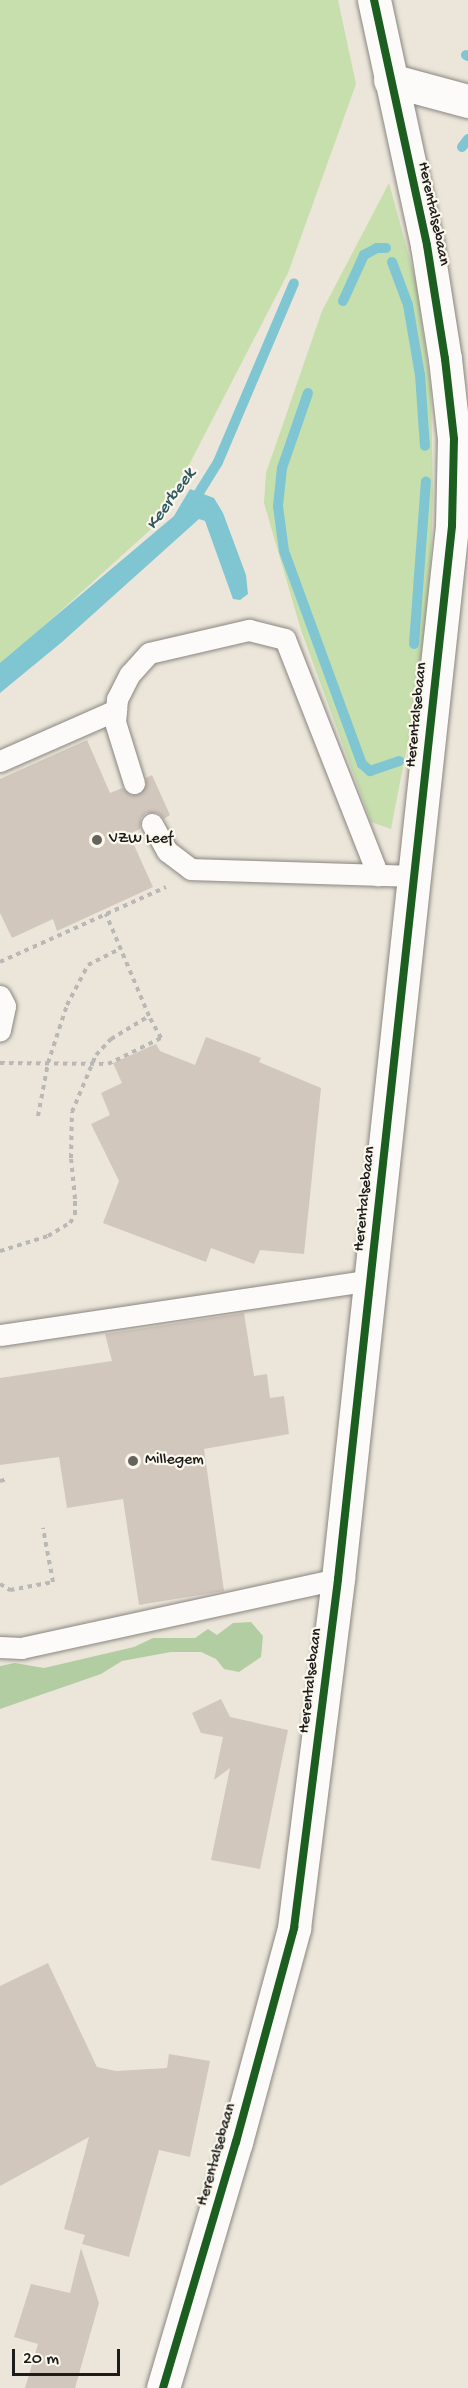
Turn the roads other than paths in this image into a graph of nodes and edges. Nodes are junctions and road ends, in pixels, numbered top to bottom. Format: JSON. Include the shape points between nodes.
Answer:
{"nodes":[{"id":1,"x":374,"y":0,"type":"edge"},
{"id":2,"x":390,"y":80,"type":"junction"},
{"id":3,"x":468,"y":101,"type":"edge"},
{"id":4,"x":116,"y":710,"type":"junction"},
{"id":5,"x":0,"y":761,"type":"edge"},
{"id":6,"x":135,"y":783,"type":"dead end"},
{"id":7,"x":152,"y":824,"type":"dead end"},
{"id":8,"x":378,"y":875,"type":"junction"},
{"id":9,"x":414,"y":876,"type":"junction"},
{"id":10,"x":0,"y":996,"type":"edge"},
{"id":11,"x":0,"y":1030,"type":"edge"},
{"id":12,"x":371,"y":1280,"type":"junction"},
{"id":13,"x":0,"y":1335,"type":"edge"},
{"id":14,"x":338,"y":1579,"type":"junction"},
{"id":15,"x":0,"y":1647,"type":"edge"},
{"id":16,"x":163,"y":2388,"type":"edge"}],
"edges":[{"from":1,"to":2,"type":"street","name":"Herentalsebaan"},
{"from":2,"to":3,"type":"street"},
{"from":2,"to":9,"type":"street","name":"Herentalsebaan","via":[[427,245],[454,439],[452,526]]},
{"from":4,"to":5,"type":"lane"},
{"from":4,"to":6,"type":"lane","via":[[115,722]]},
{"from":4,"to":8,"type":"lane","via":[[117,699],[130,674],[149,653],[249,630],[285,639]]},
{"from":7,"to":8,"type":"lane","via":[[167,851],[191,869]]},
{"from":8,"to":9,"type":"lane"},
{"from":9,"to":12,"type":"street","name":"Herentalsebaan"},
{"from":10,"to":11,"type":"lane","via":[[5,1006]]},
{"from":12,"to":13,"type":"lane"},
{"from":12,"to":14,"type":"street","name":"Herentalsebaan"},
{"from":14,"to":15,"type":"lane","via":[[21,1648]]},
{"from":14,"to":16,"type":"street","name":"Herentalsebaan","via":[[294,1928]]}]}
